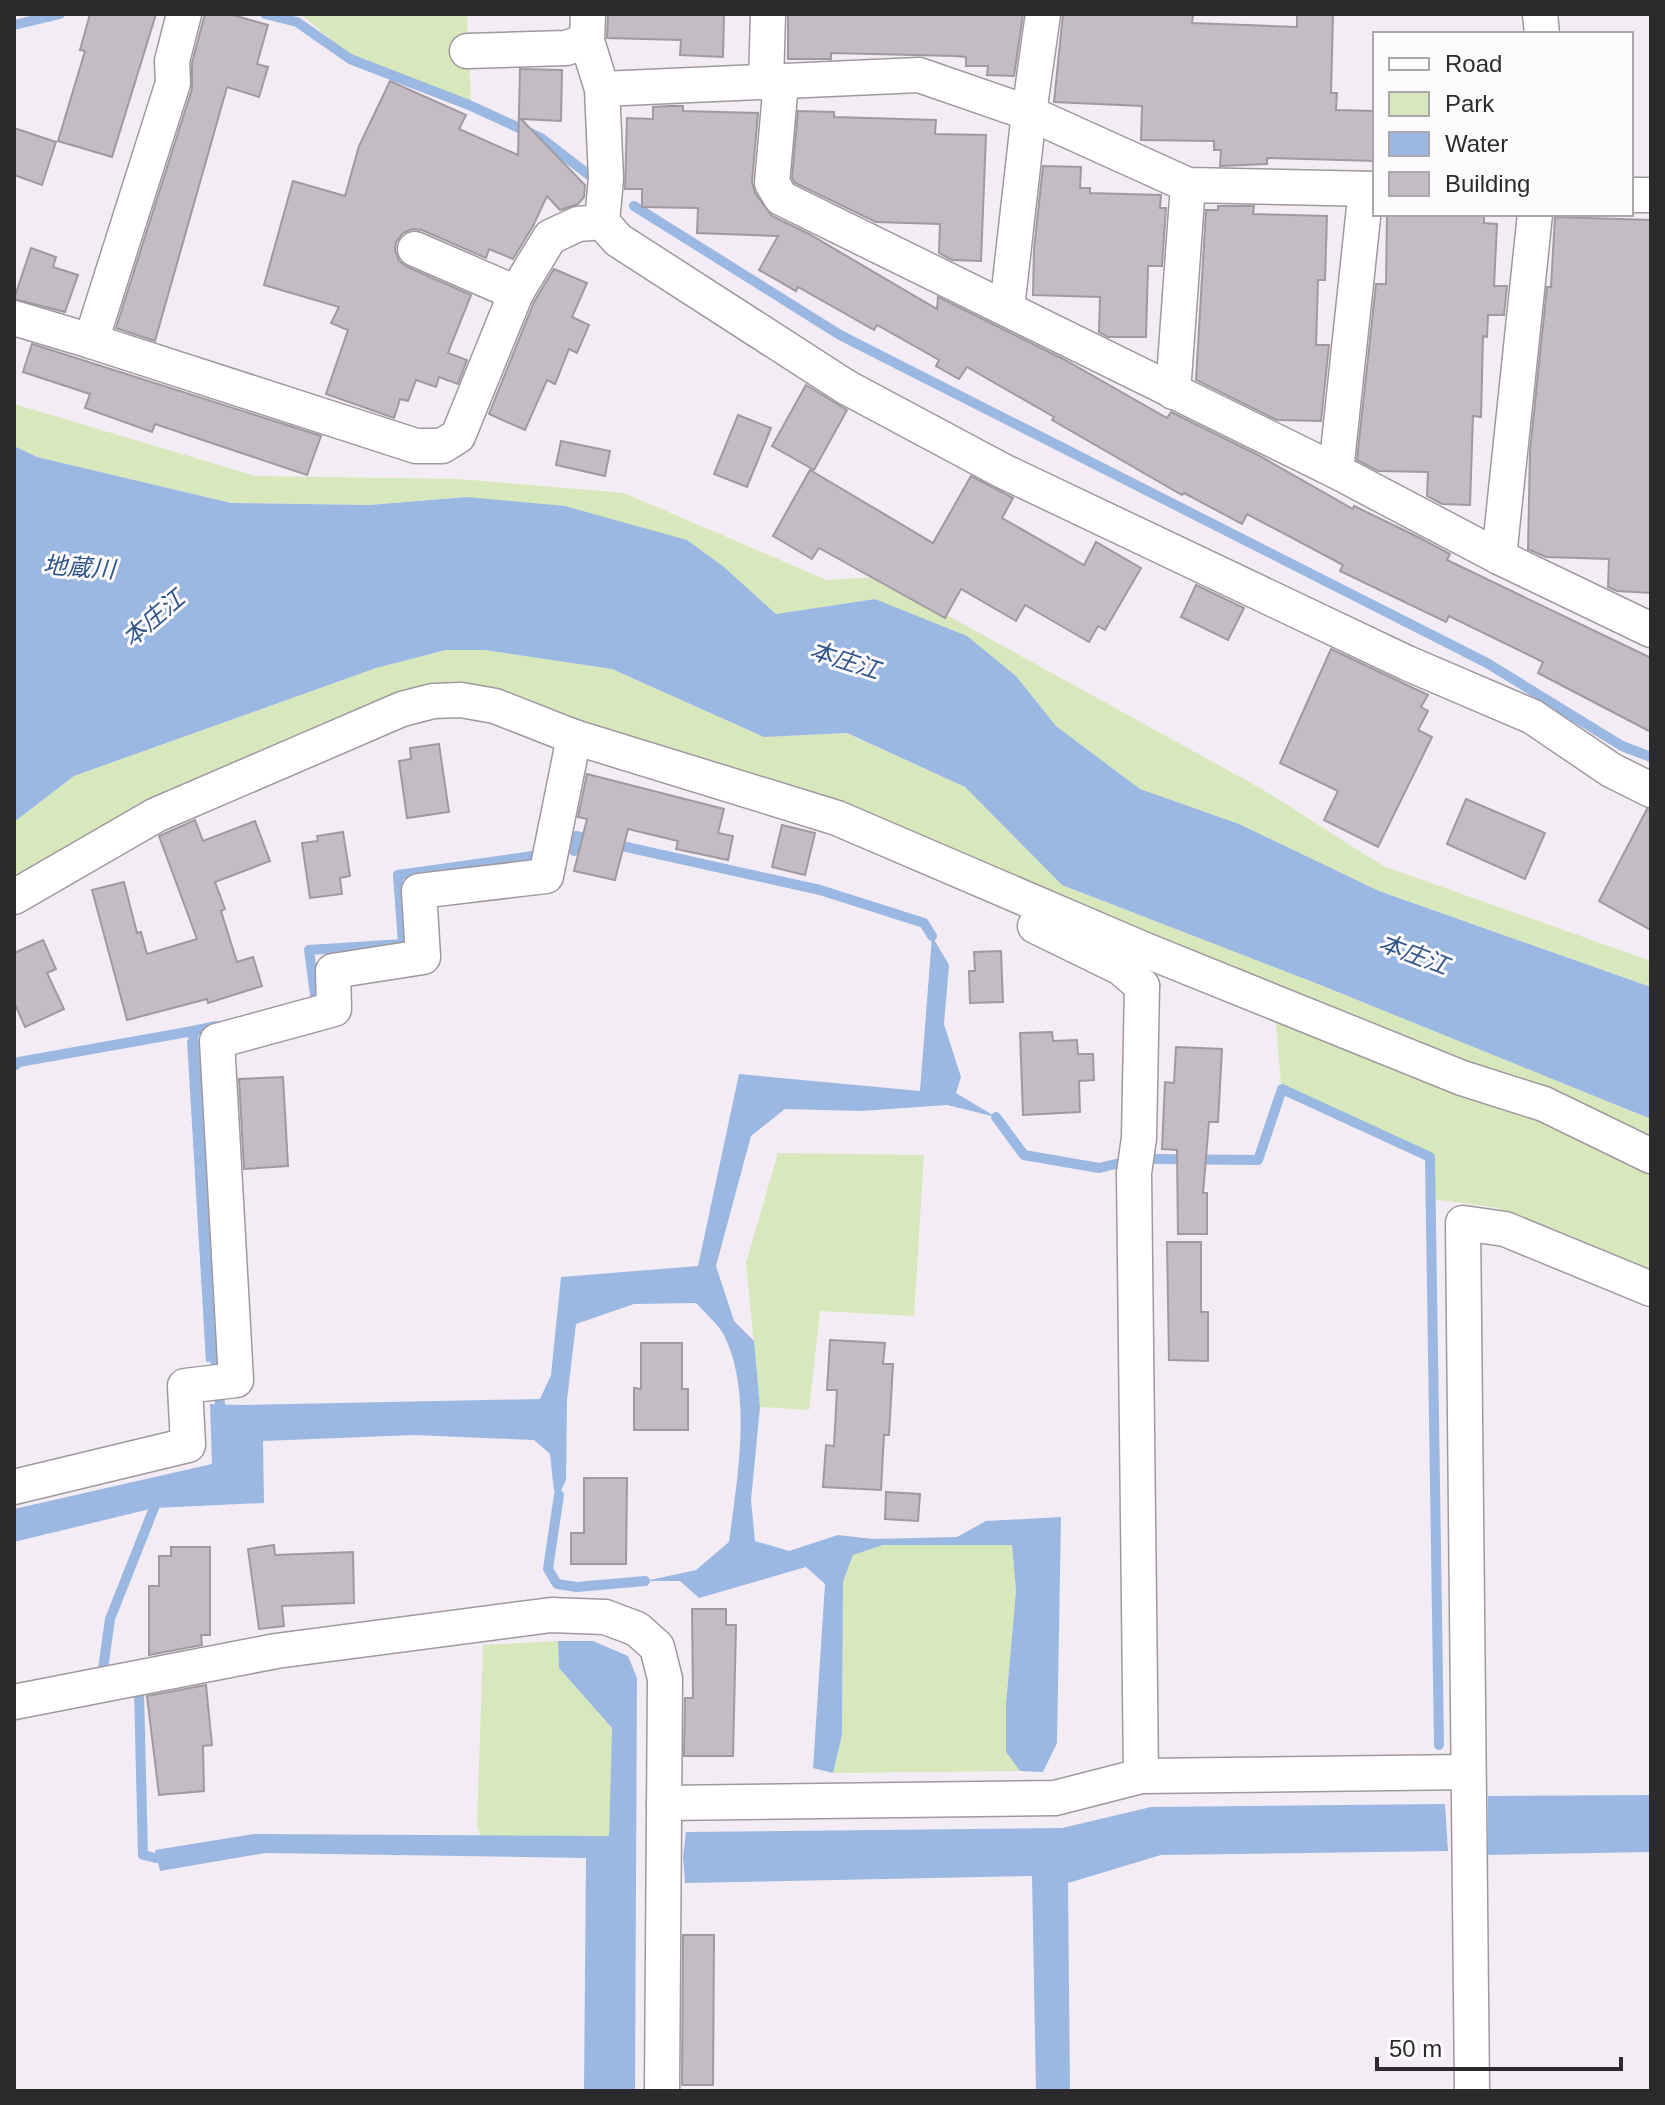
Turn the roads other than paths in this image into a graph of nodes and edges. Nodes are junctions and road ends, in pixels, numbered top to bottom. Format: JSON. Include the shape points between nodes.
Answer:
{"nodes":[{"id":1,"x":184,"y":14,"type":"edge"},
{"id":2,"x":768,"y":14,"type":"edge"},
{"id":3,"x":1043,"y":14,"type":"edge"},
{"id":4,"x":587,"y":28,"type":"edge"},
{"id":5,"x":467,"y":51,"type":"dead end"},
{"id":6,"x":774,"y":82,"type":"junction"},
{"id":7,"x":602,"y":89,"type":"junction"},
{"id":8,"x":1029,"y":113,"type":"junction"},
{"id":9,"x":1188,"y":185,"type":"junction"},
{"id":10,"x":1371,"y":189,"type":"edge"},
{"id":11,"x":1535,"y":216,"type":"edge"},
{"id":12,"x":602,"y":222,"type":"junction"},
{"id":13,"x":415,"y":249,"type":"dead end"},
{"id":14,"x":516,"y":293,"type":"junction"},
{"id":15,"x":1007,"y":308,"type":"junction"},
{"id":16,"x":14,"y":318,"type":"edge"},
{"id":17,"x":91,"y":341,"type":"junction"},
{"id":18,"x":1173,"y":392,"type":"junction"},
{"id":19,"x":1336,"y":471,"type":"junction"},
{"id":20,"x":1499,"y":557,"type":"junction"},
{"id":21,"x":1651,"y":630,"type":"edge"},
{"id":22,"x":574,"y":737,"type":"junction"},
{"id":23,"x":1651,"y":790,"type":"edge"},
{"id":24,"x":1008,"y":891,"type":"junction"},
{"id":25,"x":14,"y":897,"type":"edge"},
{"id":26,"x":1142,"y":986,"type":"junction"},
{"id":27,"x":1275,"y":1002,"type":"junction"},
{"id":28,"x":1651,"y":1156,"type":"edge"},
{"id":29,"x":1651,"y":1289,"type":"edge"},
{"id":30,"x":14,"y":1487,"type":"edge"},
{"id":31,"x":14,"y":1702,"type":"edge"},
{"id":32,"x":1468,"y":1772,"type":"junction"},
{"id":33,"x":1141,"y":1776,"type":"junction"},
{"id":34,"x":664,"y":1803,"type":"junction"},
{"id":35,"x":662,"y":2091,"type":"edge"},
{"id":36,"x":1472,"y":2091,"type":"edge"}],
"edges":[{"from":1,"to":17,"type":"street","via":[[172,61],[173,83]]},
{"from":2,"to":6,"type":"street"},
{"from":3,"to":8,"type":"street"},
{"from":4,"to":5,"type":"street","via":[[566,48]]},
{"from":4,"to":7,"type":"street"},
{"from":6,"to":7,"type":"street"},
{"from":6,"to":8,"type":"street","via":[[919,75]]},
{"from":6,"to":15,"type":"street","via":[[772,183],[781,198]]},
{"from":7,"to":12,"type":"street"},
{"from":8,"to":9,"type":"street"},
{"from":8,"to":15,"type":"street"},
{"from":9,"to":10,"type":"street"},
{"from":9,"to":18,"type":"street"},
{"from":10,"to":19,"type":"street"},
{"from":11,"to":20,"type":"street"},
{"from":12,"to":14,"type":"street","via":[[578,224],[550,237]]},
{"from":12,"to":23,"type":"street","via":[[618,240],[846,387],[1003,471],[1407,663],[1533,717],[1611,770]]},
{"from":13,"to":14,"type":"street"},
{"from":14,"to":17,"type":"street","via":[[458,436],[442,446],[416,446]]},
{"from":15,"to":18,"type":"street"},
{"from":16,"to":17,"type":"street"},
{"from":18,"to":19,"type":"street"},
{"from":19,"to":20,"type":"street"},
{"from":20,"to":21,"type":"street"},
{"from":22,"to":24,"type":"street","via":[[837,818]]},
{"from":22,"to":25,"type":"street","via":[[495,706],[461,700],[402,709],[156,815]]},
{"from":22,"to":30,"type":"street","via":[[546,876],[419,891],[423,957],[333,971],[334,1009],[217,1041],[236,1380],[185,1386],[188,1445]]},
{"from":24,"to":26,"type":"street","via":[[1036,926],[1121,968]]},
{"from":24,"to":27,"type":"street"},
{"from":26,"to":27,"type":"street","via":[[1164,982],[1239,1004]]},
{"from":26,"to":33,"type":"street","via":[[1134,1173]]},
{"from":27,"to":28,"type":"street","via":[[1462,1078],[1544,1104]]},
{"from":29,"to":32,"type":"street","via":[[1505,1229],[1463,1223]]},
{"from":31,"to":34,"type":"street","via":[[276,1651],[551,1615],[605,1617],[637,1629],[657,1647],[665,1679]]},
{"from":32,"to":33,"type":"street"},
{"from":32,"to":36,"type":"street"},
{"from":33,"to":34,"type":"street","via":[[1055,1798]]},
{"from":34,"to":35,"type":"street"}]}
